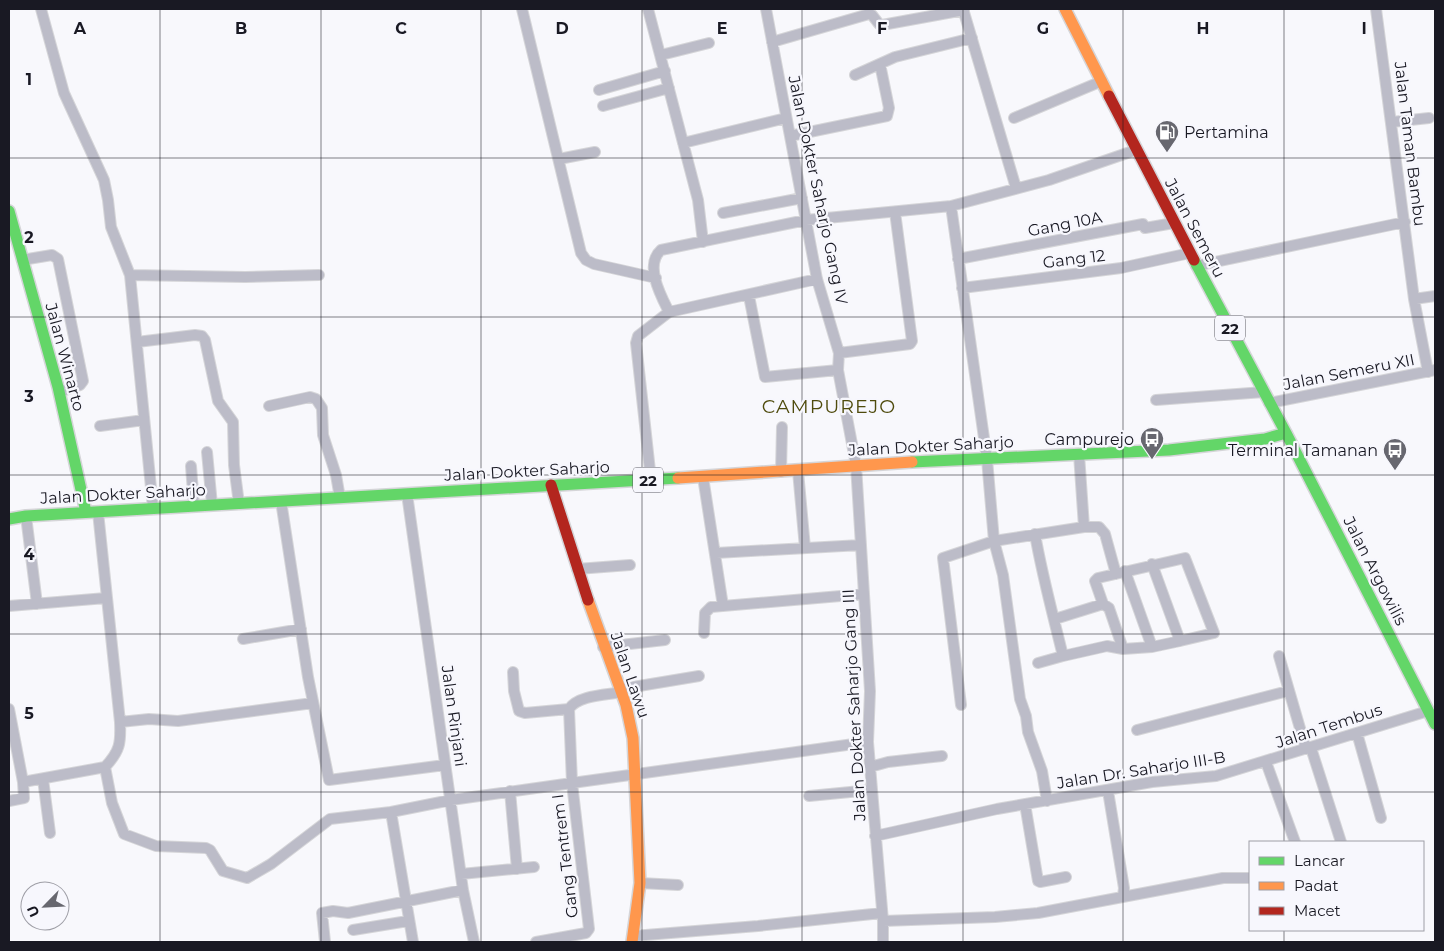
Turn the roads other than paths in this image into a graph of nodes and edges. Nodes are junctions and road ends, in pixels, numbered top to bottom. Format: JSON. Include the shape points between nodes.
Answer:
{"nodes":[{"id":1,"x":41,"y":9,"type":"edge"},
{"id":2,"x":522,"y":9,"type":"edge"},
{"id":3,"x":648,"y":9,"type":"edge"},
{"id":4,"x":766,"y":9,"type":"edge"},
{"id":5,"x":963,"y":9,"type":"edge"},
{"id":6,"x":1064,"y":9,"type":"edge"},
{"id":7,"x":1376,"y":9,"type":"edge"},
{"id":8,"x":972,"y":38,"type":"junction"},
{"id":9,"x":772,"y":42,"type":"junction"},
{"id":10,"x":709,"y":44,"type":"dead end"},
{"id":11,"x":661,"y":55,"type":"junction"},
{"id":12,"x":880,"y":64,"type":"junction"},
{"id":13,"x":665,"y":71,"type":"junction"},
{"id":14,"x":855,"y":75,"type":"dead end"},
{"id":15,"x":1102,"y":81,"type":"junction"},
{"id":16,"x":669,"y":88,"type":"junction"},
{"id":17,"x":599,"y":90,"type":"dead end"},
{"id":18,"x":603,"y":106,"type":"dead end"},
{"id":19,"x":786,"y":118,"type":"junction"},
{"id":20,"x":1014,"y":118,"type":"dead end"},
{"id":21,"x":1428,"y":118,"type":"dead end"},
{"id":22,"x":1392,"y":122,"type":"junction"},
{"id":23,"x":790,"y":136,"type":"junction"},
{"id":24,"x":683,"y":143,"type":"junction"},
{"id":25,"x":1136,"y":150,"type":"junction"},
{"id":26,"x":595,"y":152,"type":"dead end"},
{"id":27,"x":559,"y":159,"type":"junction"},
{"id":28,"x":1016,"y":188,"type":"junction"},
{"id":29,"x":802,"y":198,"type":"junction"},
{"id":30,"x":951,"y":206,"type":"junction"},
{"id":31,"x":9,"y":211,"type":"edge"},
{"id":32,"x":894,"y":212,"type":"junction"},
{"id":33,"x":723,"y":213,"type":"dead end"},
{"id":34,"x":806,"y":220,"type":"junction"},
{"id":35,"x":1405,"y":222,"type":"junction"},
{"id":36,"x":1174,"y":223,"type":"junction"},
{"id":37,"x":703,"y":242,"type":"junction"},
{"id":38,"x":1190,"y":254,"type":"junction"},
{"id":39,"x":958,"y":259,"type":"junction"},
{"id":40,"x":22,"y":260,"type":"junction"},
{"id":41,"x":1196,"y":266,"type":"junction"},
{"id":42,"x":130,"y":275,"type":"junction"},
{"id":43,"x":320,"y":275,"type":"dead end"},
{"id":44,"x":656,"y":278,"type":"junction"},
{"id":45,"x":818,"y":279,"type":"junction"},
{"id":46,"x":962,"y":288,"type":"junction"},
{"id":47,"x":749,"y":296,"type":"junction"},
{"id":48,"x":1435,"y":296,"type":"edge"},
{"id":49,"x":1414,"y":299,"type":"junction"},
{"id":50,"x":669,"y":312,"type":"junction"},
{"id":51,"x":137,"y":342,"type":"junction"},
{"id":52,"x":839,"y":353,"type":"junction"},
{"id":53,"x":838,"y":370,"type":"junction"},
{"id":54,"x":1431,"y":371,"type":"edge"},
{"id":55,"x":59,"y":392,"type":"junction"},
{"id":56,"x":1264,"y":392,"type":"junction"},
{"id":57,"x":1156,"y":400,"type":"dead end"},
{"id":58,"x":1269,"y":403,"type":"junction"},
{"id":59,"x":269,"y":406,"type":"dead end"},
{"id":60,"x":144,"y":420,"type":"junction"},
{"id":61,"x":100,"y":426,"type":"dead end"},
{"id":62,"x":782,"y":427,"type":"dead end"},
{"id":63,"x":1286,"y":434,"type":"junction"},
{"id":64,"x":207,"y":452,"type":"dead end"},
{"id":65,"x":1079,"y":454,"type":"junction"},
{"id":66,"x":987,"y":459,"type":"junction"},
{"id":67,"x":856,"y":465,"type":"junction"},
{"id":68,"x":191,"y":466,"type":"dead end"},
{"id":69,"x":798,"y":471,"type":"junction"},
{"id":70,"x":781,"y":472,"type":"junction"},
{"id":71,"x":703,"y":477,"type":"junction"},
{"id":72,"x":651,"y":480,"type":"junction"},
{"id":73,"x":551,"y":485,"type":"junction"},
{"id":74,"x":407,"y":494,"type":"junction"},
{"id":75,"x":340,"y":498,"type":"junction"},
{"id":76,"x":281,"y":502,"type":"junction"},
{"id":77,"x":239,"y":504,"type":"junction"},
{"id":78,"x":212,"y":505,"type":"junction"},
{"id":79,"x":194,"y":506,"type":"junction"},
{"id":80,"x":153,"y":508,"type":"junction"},
{"id":81,"x":92,"y":512,"type":"junction"},
{"id":82,"x":26,"y":516,"type":"junction"},
{"id":83,"x":9,"y":519,"type":"edge"},
{"id":84,"x":1084,"y":527,"type":"junction"},
{"id":85,"x":1035,"y":534,"type":"junction"},
{"id":86,"x":994,"y":541,"type":"junction"},
{"id":87,"x":861,"y":545,"type":"junction"},
{"id":88,"x":805,"y":548,"type":"junction"},
{"id":89,"x":716,"y":553,"type":"junction"},
{"id":90,"x":1152,"y":564,"type":"junction"},
{"id":91,"x":630,"y":565,"type":"dead end"},
{"id":92,"x":576,"y":569,"type":"junction"},
{"id":93,"x":1120,"y":572,"type":"junction"},
{"id":94,"x":864,"y":594,"type":"junction"},
{"id":95,"x":106,"y":598,"type":"junction"},
{"id":96,"x":37,"y":604,"type":"junction"},
{"id":97,"x":1103,"y":604,"type":"junction"},
{"id":98,"x":9,"y":606,"type":"edge"},
{"id":99,"x":723,"y":606,"type":"junction"},
{"id":100,"x":1055,"y":619,"type":"junction"},
{"id":101,"x":301,"y":629,"type":"junction"},
{"id":102,"x":704,"y":633,"type":"dead end"},
{"id":103,"x":243,"y":639,"type":"dead end"},
{"id":104,"x":665,"y":640,"type":"dead end"},
{"id":105,"x":1180,"y":641,"type":"junction"},
{"id":106,"x":603,"y":647,"type":"junction"},
{"id":107,"x":1152,"y":647,"type":"junction"},
{"id":108,"x":1123,"y":649,"type":"junction"},
{"id":109,"x":1062,"y":656,"type":"junction"},
{"id":110,"x":1278,"y":656,"type":"dead end"},
{"id":111,"x":1038,"y":663,"type":"dead end"},
{"id":112,"x":513,"y":672,"type":"dead end"},
{"id":113,"x":699,"y":676,"type":"dead end"},
{"id":114,"x":621,"y":690,"type":"junction"},
{"id":115,"x":1288,"y":690,"type":"junction"},
{"id":116,"x":313,"y":703,"type":"junction"},
{"id":117,"x":961,"y":705,"type":"dead end"},
{"id":118,"x":9,"y":709,"type":"edge"},
{"id":119,"x":569,"y":709,"type":"junction"},
{"id":120,"x":1428,"y":710,"type":"junction"},
{"id":121,"x":120,"y":722,"type":"junction"},
{"id":122,"x":1435,"y":724,"type":"edge"},
{"id":123,"x":1137,"y":730,"type":"dead end"},
{"id":124,"x":1357,"y":733,"type":"junction"},
{"id":125,"x":868,"y":742,"type":"junction"},
{"id":126,"x":1308,"y":748,"type":"junction"},
{"id":127,"x":942,"y":756,"type":"dead end"},
{"id":128,"x":1266,"y":762,"type":"junction"},
{"id":129,"x":445,"y":765,"type":"junction"},
{"id":130,"x":106,"y":767,"type":"junction"},
{"id":131,"x":870,"y":768,"type":"junction"},
{"id":132,"x":1239,"y":770,"type":"joint"},
{"id":133,"x":636,"y":774,"type":"junction"},
{"id":134,"x":43,"y":779,"type":"junction"},
{"id":135,"x":23,"y":782,"type":"junction"},
{"id":136,"x":572,"y":783,"type":"junction"},
{"id":137,"x":871,"y":790,"type":"junction"},
{"id":138,"x":510,"y":791,"type":"junction"},
{"id":139,"x":1108,"y":791,"type":"junction"},
{"id":140,"x":809,"y":796,"type":"dead end"},
{"id":141,"x":451,"y":800,"type":"junction"},
{"id":142,"x":9,"y":801,"type":"edge"},
{"id":143,"x":1047,"y":801,"type":"junction"},
{"id":144,"x":1025,"y":804,"type":"junction"},
{"id":145,"x":391,"y":812,"type":"junction"},
{"id":146,"x":1381,"y":818,"type":"dead end"},
{"id":147,"x":50,"y":833,"type":"dead end"},
{"id":148,"x":875,"y":836,"type":"junction"},
{"id":149,"x":1294,"y":841,"type":"edge"},
{"id":150,"x":1341,"y":841,"type":"edge"},
{"id":151,"x":534,"y":867,"type":"dead end"},
{"id":152,"x":517,"y":869,"type":"junction"},
{"id":153,"x":461,"y":874,"type":"junction"},
{"id":154,"x":1066,"y":877,"type":"dead end"},
{"id":155,"x":1249,"y":878,"type":"edge"},
{"id":156,"x":640,"y":883,"type":"junction"},
{"id":157,"x":678,"y":885,"type":"dead end"},
{"id":158,"x":463,"y":890,"type":"junction"},
{"id":159,"x":1123,"y":896,"type":"junction"},
{"id":160,"x":405,"y":901,"type":"junction"},
{"id":161,"x":883,"y":917,"type":"junction"},
{"id":162,"x":408,"y":921,"type":"junction"},
{"id":163,"x":353,"y":930,"type":"dead end"},
{"id":164,"x":633,"y":939,"type":"edge"},
{"id":165,"x":325,"y":942,"type":"edge"},
{"id":166,"x":412,"y":942,"type":"edge"},
{"id":167,"x":474,"y":942,"type":"edge"},
{"id":168,"x":536,"y":942,"type":"edge"},
{"id":169,"x":883,"y":942,"type":"edge"}],
"edges":[{"from":1,"to":42,"type":"street","via":[[64,93],[104,180],[111,227]]},
{"from":2,"to":27,"type":"street"},
{"from":3,"to":11,"type":"street"},
{"from":4,"to":9,"type":"street","name":"Jalan Dokter Saharjo Gang IV"},
{"from":5,"to":8,"type":"street"},
{"from":5,"to":9,"type":"street","via":[[882,24],[869,14]]},
{"from":6,"to":15,"type":"main road","name":"Jalan Semeru","number":"22"},
{"from":7,"to":22,"type":"street","name":"Jalan Taman Bambu"},
{"from":8,"to":12,"type":"street","via":[[895,57]]},
{"from":8,"to":28,"type":"street"},
{"from":9,"to":19,"type":"street","name":"Jalan Dokter Saharjo Gang IV"},
{"from":10,"to":11,"type":"street"},
{"from":11,"to":13,"type":"street"},
{"from":12,"to":14,"type":"street"},
{"from":12,"to":23,"type":"street","via":[[889,108],[887,116]]},
{"from":13,"to":16,"type":"street"},
{"from":13,"to":17,"type":"street"},
{"from":15,"to":20,"type":"street"},
{"from":15,"to":25,"type":"main road","name":"Jalan Semeru","number":"22"},
{"from":16,"to":18,"type":"street"},
{"from":16,"to":24,"type":"street"},
{"from":19,"to":23,"type":"street","name":"Jalan Dokter Saharjo Gang IV"},
{"from":19,"to":24,"type":"street"},
{"from":21,"to":22,"type":"street"},
{"from":22,"to":35,"type":"street","name":"Jalan Taman Bambu"},
{"from":23,"to":29,"type":"street","name":"Jalan Dokter Saharjo Gang IV"},
{"from":24,"to":37,"type":"street","via":[[698,200]]},
{"from":25,"to":28,"type":"street"},
{"from":25,"to":36,"type":"main road","name":"Jalan Semeru","number":"22"},
{"from":26,"to":27,"type":"street"},
{"from":27,"to":44,"type":"street","via":[[581,253],[586,260]]},
{"from":28,"to":30,"type":"street"},
{"from":29,"to":33,"type":"street"},
{"from":29,"to":34,"type":"street","name":"Jalan Dokter Saharjo Gang IV"},
{"from":30,"to":32,"type":"street"},
{"from":30,"to":39,"type":"street"},
{"from":31,"to":40,"type":"main road","name":"Jalan Winarto"},
{"from":32,"to":34,"type":"street"},
{"from":32,"to":52,"type":"street","via":[[912,341],[910,344]]},
{"from":34,"to":37,"type":"street"},
{"from":34,"to":45,"type":"street","name":"Jalan Dokter Saharjo Gang IV"},
{"from":35,"to":41,"type":"street"},
{"from":35,"to":49,"type":"street","name":"Jalan Taman Bambu"},
{"from":36,"to":38,"type":"main road","name":"Jalan Semeru","number":"22"},
{"from":36,"to":39,"type":"street","name":"Gang 10A","via":[[1145,228],[1143,224]]},
{"from":37,"to":44,"type":"street","via":[[660,250],[656,255]]},
{"from":38,"to":41,"type":"main road","name":"Jalan Semeru","number":"22"},
{"from":38,"to":46,"type":"street","name":"Gang 12","via":[[1121,268]]},
{"from":39,"to":46,"type":"street"},
{"from":40,"to":55,"type":"main road","name":"Jalan Winarto"},
{"from":40,"to":55,"type":"street","via":[[52,255],[58,259],[83,381]]},
{"from":41,"to":56,"type":"main road","name":"Jalan Semeru","number":"22"},
{"from":42,"to":43,"type":"street"},
{"from":42,"to":51,"type":"street"},
{"from":44,"to":50,"type":"street","via":[[659,293]]},
{"from":45,"to":47,"type":"street"},
{"from":45,"to":52,"type":"street","name":"Jalan Dokter Saharjo Gang IV"},
{"from":46,"to":66,"type":"street"},
{"from":47,"to":50,"type":"street"},
{"from":47,"to":53,"type":"street","via":[[765,377]]},
{"from":48,"to":49,"type":"street"},
{"from":49,"to":54,"type":"street","name":"Jalan Taman Bambu"},
{"from":50,"to":72,"type":"street","via":[[636,339]]},
{"from":51,"to":60,"type":"street"},
{"from":51,"to":77,"type":"street","via":[[195,335],[205,340],[218,401],[233,422]]},
{"from":52,"to":53,"type":"street","name":"Jalan Dokter Saharjo Gang IV"},
{"from":53,"to":67,"type":"street","name":"Jalan Dokter Saharjo Gang IV"},
{"from":54,"to":58,"type":"street","name":"Jalan Semeru XII"},
{"from":55,"to":81,"type":"main road","name":"Jalan Winarto"},
{"from":56,"to":57,"type":"street"},
{"from":56,"to":58,"type":"main road","name":"Jalan Semeru","number":"22"},
{"from":58,"to":63,"type":"main road","name":"Jalan Semeru","number":"22"},
{"from":59,"to":75,"type":"street","via":[[310,397],[321,403],[323,435]]},
{"from":60,"to":61,"type":"street"},
{"from":60,"to":80,"type":"street"},
{"from":62,"to":70,"type":"street"},
{"from":63,"to":65,"type":"main road","name":"Jalan Dokter Saharjo","number":"22","via":[[1169,450]]},
{"from":63,"to":120,"type":"main road","name":"Jalan Argowilis"},
{"from":64,"to":78,"type":"street"},
{"from":65,"to":66,"type":"main road","name":"Jalan Dokter Saharjo","number":"22"},
{"from":65,"to":84,"type":"street"},
{"from":66,"to":67,"type":"main road","name":"Jalan Dokter Saharjo","number":"22"},
{"from":66,"to":86,"type":"street"},
{"from":67,"to":69,"type":"main road","name":"Jalan Dokter Saharjo","number":"22"},
{"from":67,"to":87,"type":"street","name":"Jalan Dokter Saharjo Gang III"},
{"from":68,"to":79,"type":"street"},
{"from":69,"to":70,"type":"main road","name":"Jalan Dokter Saharjo","number":"22"},
{"from":69,"to":88,"type":"street"},
{"from":70,"to":71,"type":"main road","name":"Jalan Dokter Saharjo","number":"22"},
{"from":71,"to":72,"type":"main road","name":"Jalan Dokter Saharjo","number":"22"},
{"from":71,"to":89,"type":"street"},
{"from":72,"to":73,"type":"main road","name":"Jalan Dokter Saharjo","number":"22"},
{"from":73,"to":74,"type":"main road","name":"Jalan Dokter Saharjo","number":"22"},
{"from":73,"to":92,"type":"main road","name":"Jalan Lawu"},
{"from":74,"to":75,"type":"main road","name":"Jalan Dokter Saharjo","number":"22"},
{"from":74,"to":129,"type":"street","name":"Jalan Rinjani"},
{"from":75,"to":76,"type":"main road","name":"Jalan Dokter Saharjo","number":"22"},
{"from":76,"to":77,"type":"main road","name":"Jalan Dokter Saharjo","number":"22"},
{"from":76,"to":101,"type":"street"},
{"from":77,"to":78,"type":"main road","name":"Jalan Dokter Saharjo","number":"22"},
{"from":78,"to":79,"type":"main road","name":"Jalan Dokter Saharjo","number":"22"},
{"from":79,"to":80,"type":"main road","name":"Jalan Dokter Saharjo","number":"22"},
{"from":80,"to":81,"type":"main road","name":"Jalan Dokter Saharjo","number":"22"},
{"from":81,"to":82,"type":"main road","name":"Jalan Dokter Saharjo","number":"22"},
{"from":81,"to":95,"type":"street"},
{"from":82,"to":83,"type":"main road","name":"Jalan Dokter Saharjo","number":"22"},
{"from":82,"to":96,"type":"street"},
{"from":84,"to":85,"type":"street"},
{"from":84,"to":93,"type":"street","via":[[1099,527],[1105,534]]},
{"from":85,"to":86,"type":"street"},
{"from":85,"to":100,"type":"street","via":[[1043,582]]},
{"from":86,"to":117,"type":"street","via":[[946,556],[942,561]]},
{"from":86,"to":143,"type":"street","via":[[1003,575],[1020,699],[1042,771]]},
{"from":87,"to":88,"type":"street"},
{"from":87,"to":94,"type":"street","name":"Jalan Dokter Saharjo Gang III"},
{"from":88,"to":89,"type":"street"},
{"from":89,"to":99,"type":"street"},
{"from":90,"to":93,"type":"street"},
{"from":90,"to":105,"type":"street"},
{"from":90,"to":105,"type":"street","via":[[1185,558],[1214,633]]},
{"from":91,"to":92,"type":"street"},
{"from":92,"to":106,"type":"main road","name":"Jalan Lawu"},
{"from":93,"to":97,"type":"street","via":[[1095,581]]},
{"from":93,"to":107,"type":"street"},
{"from":94,"to":99,"type":"street"},
{"from":94,"to":125,"type":"street","name":"Jalan Dokter Saharjo Gang III","via":[[870,691]]},
{"from":95,"to":96,"type":"street"},
{"from":95,"to":121,"type":"street"},
{"from":96,"to":98,"type":"street"},
{"from":97,"to":100,"type":"street"},
{"from":97,"to":108,"type":"street","via":[[1108,608]]},
{"from":99,"to":102,"type":"street","via":[[706,610]]},
{"from":100,"to":109,"type":"street"},
{"from":101,"to":103,"type":"street"},
{"from":101,"to":116,"type":"street"},
{"from":104,"to":106,"type":"street"},
{"from":105,"to":107,"type":"street"},
{"from":106,"to":114,"type":"main road","name":"Jalan Lawu"},
{"from":107,"to":108,"type":"street"},
{"from":108,"to":109,"type":"street","via":[[1107,646]]},
{"from":109,"to":111,"type":"street"},
{"from":110,"to":115,"type":"street"},
{"from":112,"to":119,"type":"street","via":[[519,711],[525,714]]},
{"from":113,"to":114,"type":"street"},
{"from":114,"to":119,"type":"street","via":[[580,700]]},
{"from":114,"to":133,"type":"main road","name":"Jalan Lawu","via":[[633,738]]},
{"from":115,"to":123,"type":"street"},
{"from":115,"to":126,"type":"street"},
{"from":116,"to":121,"type":"street","via":[[178,721]]},
{"from":116,"to":129,"type":"street","via":[[329,780]]},
{"from":118,"to":135,"type":"street"},
{"from":119,"to":136,"type":"street"},
{"from":120,"to":122,"type":"main road","name":"Jalan Argowilis"},
{"from":120,"to":124,"type":"street","name":"Jalan Tembus"},
{"from":121,"to":130,"type":"street","via":[[116,755]]},
{"from":124,"to":126,"type":"street","name":"Jalan Tembus"},
{"from":124,"to":146,"type":"street"},
{"from":125,"to":131,"type":"street","name":"Jalan Dokter Saharjo Gang III"},
{"from":125,"to":133,"type":"street"},
{"from":126,"to":128,"type":"street","name":"Jalan Tembus"},
{"from":126,"to":150,"type":"street"},
{"from":127,"to":131,"type":"street","via":[[888,762]]},
{"from":128,"to":132,"type":"street","name":"Jalan Tembus"},
{"from":128,"to":149,"type":"street"},
{"from":129,"to":141,"type":"street","name":"Jalan Rinjani"},
{"from":130,"to":134,"type":"street"},
{"from":130,"to":145,"type":"street","via":[[112,803],[124,834],[156,846],[206,848],[223,871],[247,878],[330,819]]},
{"from":131,"to":137,"type":"street","name":"Jalan Dokter Saharjo Gang III"},
{"from":132,"to":139,"type":"street","name":"Jalan Dr. Saharjo III-B"},
{"from":133,"to":136,"type":"street"},
{"from":133,"to":156,"type":"main road","name":"Jalan Lawu"},
{"from":134,"to":135,"type":"street"},
{"from":134,"to":147,"type":"street"},
{"from":135,"to":142,"type":"street","via":[[24,798]]},
{"from":136,"to":138,"type":"street"},
{"from":136,"to":168,"type":"street","name":"Gang Tentrem I","via":[[589,929],[586,933]]},
{"from":137,"to":140,"type":"street"},
{"from":137,"to":148,"type":"street","name":"Jalan Dokter Saharjo Gang III"},
{"from":138,"to":141,"type":"street"},
{"from":138,"to":152,"type":"street"},
{"from":139,"to":143,"type":"street","name":"Jalan Dr. Saharjo III-B"},
{"from":139,"to":159,"type":"street"},
{"from":141,"to":145,"type":"street"},
{"from":141,"to":153,"type":"street","name":"Jalan Rinjani"},
{"from":143,"to":144,"type":"street","name":"Jalan Dr. Saharjo III-B"},
{"from":144,"to":148,"type":"street","name":"Jalan Dr. Saharjo III-B"},
{"from":144,"to":154,"type":"street","via":[[1038,881]]},
{"from":145,"to":160,"type":"street"},
{"from":148,"to":161,"type":"street","name":"Jalan Dokter Saharjo Gang III"},
{"from":151,"to":152,"type":"street"},
{"from":152,"to":153,"type":"street"},
{"from":153,"to":158,"type":"street","name":"Jalan Rinjani"},
{"from":155,"to":159,"type":"street","via":[[1223,878]]},
{"from":156,"to":157,"type":"street"},
{"from":156,"to":164,"type":"main road","name":"Jalan Lawu"},
{"from":158,"to":160,"type":"street"},
{"from":158,"to":167,"type":"street","name":"Jalan Rinjani"},
{"from":159,"to":161,"type":"street","via":[[995,917]]},
{"from":160,"to":162,"type":"street"},
{"from":160,"to":165,"type":"street","via":[[348,913],[322,913]]},
{"from":161,"to":164,"type":"street"},
{"from":161,"to":169,"type":"street","name":"Jalan Dokter Saharjo Gang III"},
{"from":162,"to":163,"type":"street"},
{"from":162,"to":166,"type":"street"}]}
